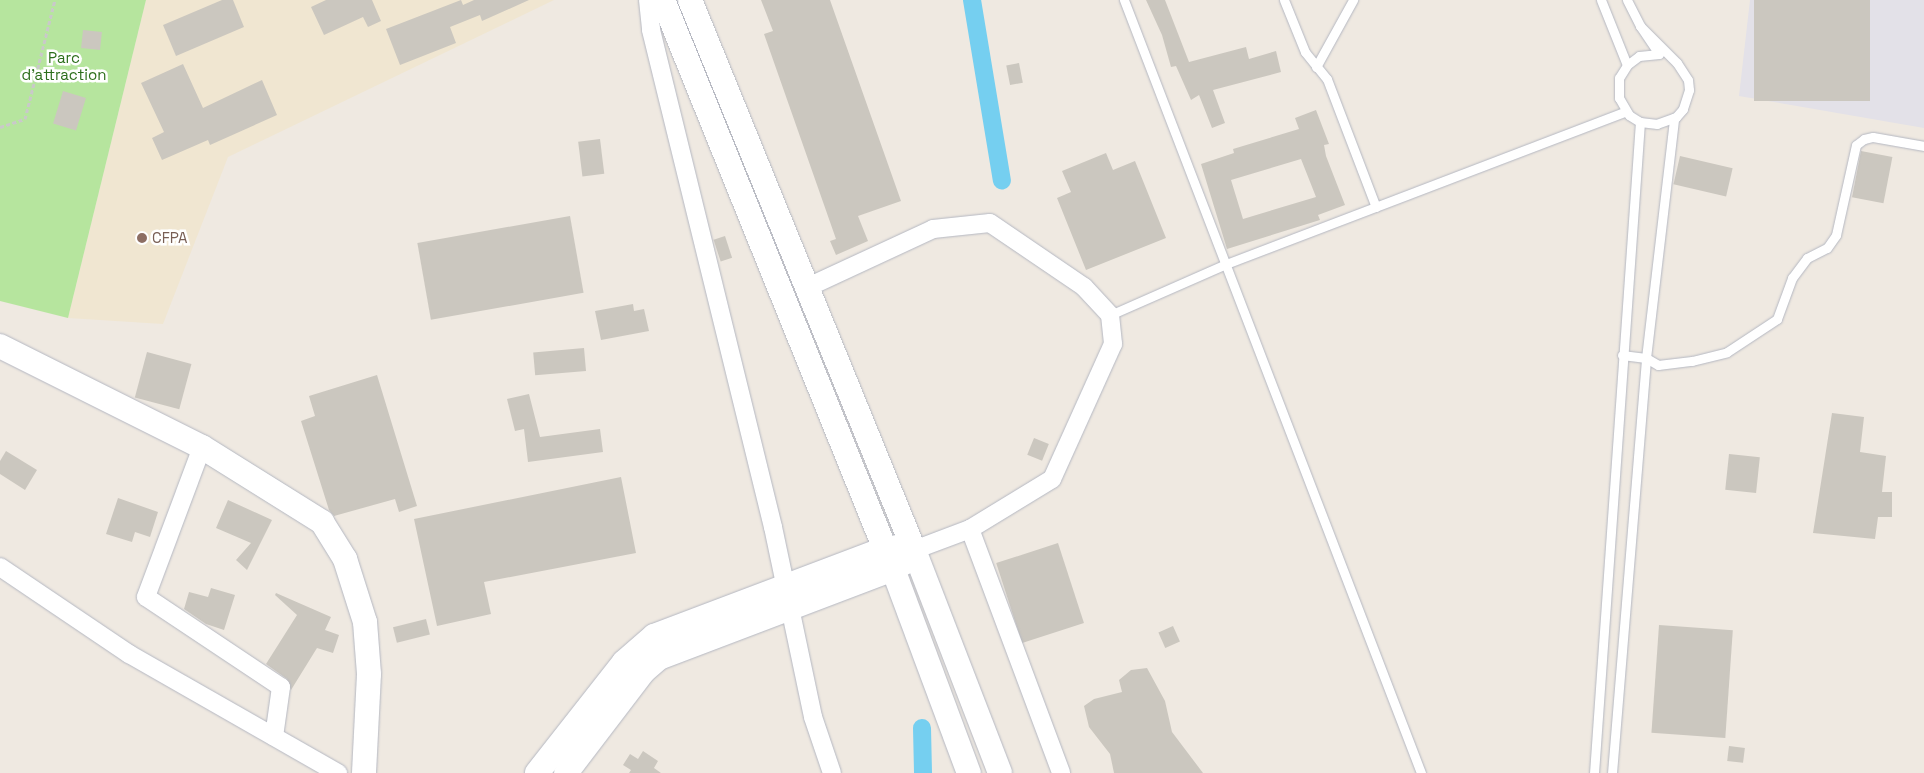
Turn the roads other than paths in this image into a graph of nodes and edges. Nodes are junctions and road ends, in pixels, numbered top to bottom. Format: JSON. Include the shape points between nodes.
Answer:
{"nodes":[{"id":1,"x":648,"y":0,"type":"edge"},
{"id":2,"x":663,"y":0,"type":"edge"},
{"id":3,"x":690,"y":0,"type":"edge"},
{"id":4,"x":1124,"y":0,"type":"edge"},
{"id":5,"x":1284,"y":0,"type":"edge"},
{"id":6,"x":1353,"y":0,"type":"edge"},
{"id":7,"x":1601,"y":0,"type":"edge"},
{"id":8,"x":1627,"y":0,"type":"edge"},
{"id":9,"x":1640,"y":26,"type":"junction"},
{"id":10,"x":1627,"y":65,"type":"junction"},
{"id":11,"x":1316,"y":66,"type":"junction"},
{"id":12,"x":1626,"y":111,"type":"junction"},
{"id":13,"x":1674,"y":118,"type":"junction"},
{"id":14,"x":1640,"y":122,"type":"junction"},
{"id":15,"x":1924,"y":146,"type":"edge"},
{"id":16,"x":1376,"y":207,"type":"junction"},
{"id":17,"x":1226,"y":264,"type":"junction"},
{"id":18,"x":806,"y":288,"type":"junction"},
{"id":19,"x":1110,"y":315,"type":"junction"},
{"id":20,"x":0,"y":346,"type":"edge"},
{"id":21,"x":1622,"y":355,"type":"junction"},
{"id":22,"x":1646,"y":358,"type":"junction"},
{"id":23,"x":202,"y":447,"type":"junction"},
{"id":24,"x":970,"y":529,"type":"junction"},
{"id":25,"x":914,"y":550,"type":"junction"},
{"id":26,"x":889,"y":559,"type":"junction"},
{"id":27,"x":0,"y":567,"type":"edge"},
{"id":28,"x":788,"y":597,"type":"junction"},
{"id":29,"x":274,"y":737,"type":"junction"},
{"id":30,"x":338,"y":773,"type":"edge"},
{"id":31,"x":364,"y":773,"type":"edge"},
{"id":32,"x":537,"y":773,"type":"edge"},
{"id":33,"x":566,"y":773,"type":"edge"},
{"id":34,"x":832,"y":773,"type":"edge"},
{"id":35,"x":969,"y":773,"type":"edge"},
{"id":36,"x":1000,"y":773,"type":"edge"},
{"id":37,"x":1060,"y":773,"type":"edge"},
{"id":38,"x":1421,"y":773,"type":"edge"},
{"id":39,"x":1594,"y":773,"type":"edge"},
{"id":40,"x":1612,"y":773,"type":"edge"}],
"edges":[{"from":1,"to":28,"type":"street","via":[[651,30]]},
{"from":2,"to":26,"type":"main road"},
{"from":3,"to":18,"type":"main road"},
{"from":4,"to":17,"type":"lane"},
{"from":5,"to":11,"type":"lane","via":[[1305,52]]},
{"from":6,"to":11,"type":"lane"},
{"from":7,"to":10,"type":"lane"},
{"from":8,"to":9,"type":"lane"},
{"from":9,"to":10,"type":"lane","via":[[1659,54],[1639,56]]},
{"from":9,"to":13,"type":"lane","via":[[1677,63],[1688,80],[1687,100]]},
{"from":10,"to":12,"type":"lane","via":[[1617,88]]},
{"from":11,"to":16,"type":"lane","via":[[1327,79]]},
{"from":12,"to":14,"type":"lane"},
{"from":12,"to":16,"type":"lane"},
{"from":13,"to":14,"type":"lane","via":[[1657,124]]},
{"from":13,"to":22,"type":"lane"},
{"from":14,"to":21,"type":"lane"},
{"from":15,"to":22,"type":"lane","via":[[1873,137],[1856,145],[1836,235],[1827,248],[1807,258],[1792,278],[1777,319],[1727,352],[1658,365]]},
{"from":16,"to":17,"type":"lane"},
{"from":17,"to":19,"type":"lane"},
{"from":17,"to":38,"type":"lane"},
{"from":18,"to":19,"type":"street","via":[[933,229],[990,223],[1084,287]]},
{"from":18,"to":25,"type":"main road"},
{"from":19,"to":24,"type":"street","via":[[1113,344],[1052,479]]},
{"from":20,"to":23,"type":"main road"},
{"from":21,"to":22,"type":"lane"},
{"from":21,"to":39,"type":"lane"},
{"from":22,"to":40,"type":"lane"},
{"from":23,"to":29,"type":"street","via":[[146,597],[281,687]]},
{"from":23,"to":31,"type":"main road","via":[[312,513],[332,535],[344,559],[359,598],[368,648]]},
{"from":24,"to":25,"type":"street"},
{"from":24,"to":37,"type":"street"},
{"from":25,"to":26,"type":"main road","via":[[899,547]]},
{"from":25,"to":36,"type":"main road"},
{"from":26,"to":28,"type":"main road"},
{"from":26,"to":35,"type":"main road"},
{"from":27,"to":29,"type":"street","via":[[128,654]]},
{"from":28,"to":32,"type":"main road","via":[[642,643]]},
{"from":28,"to":33,"type":"main road","via":[[650,664]]},
{"from":28,"to":34,"type":"street","via":[[813,717]]},
{"from":29,"to":30,"type":"street"}]}
